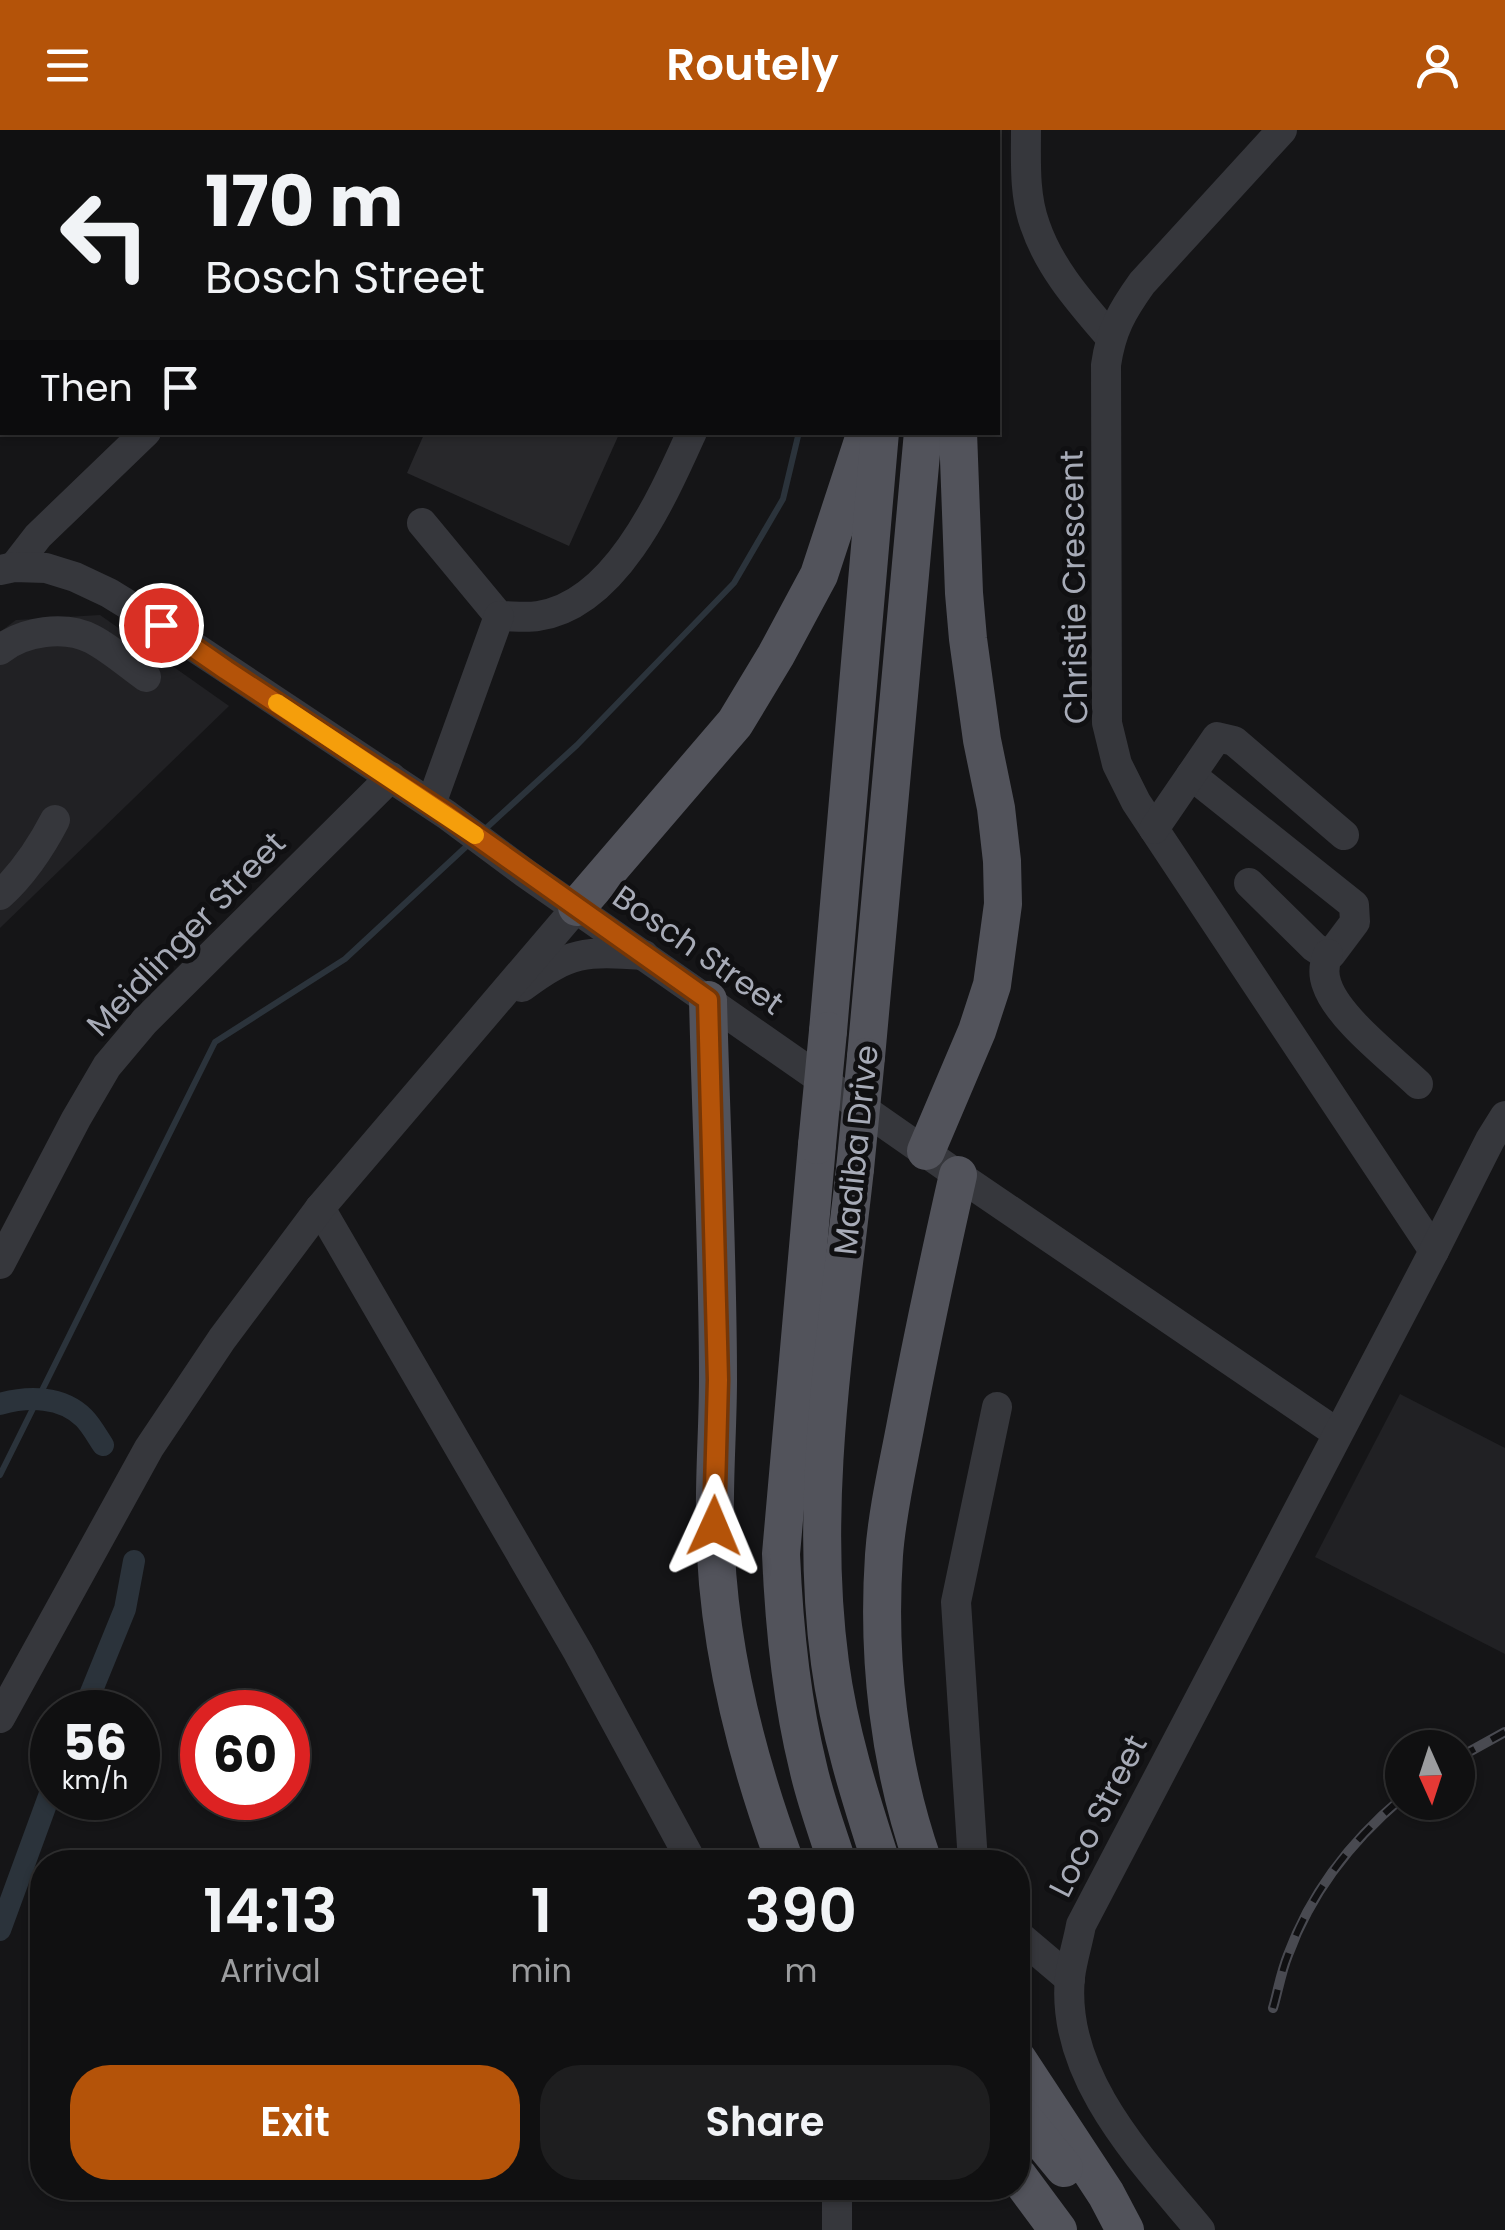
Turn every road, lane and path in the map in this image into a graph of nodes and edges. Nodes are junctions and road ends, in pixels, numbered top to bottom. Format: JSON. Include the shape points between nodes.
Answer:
{"nodes":[{"id":1,"x":1026,"y":130,"type":"edge"},
{"id":2,"x":1282,"y":130,"type":"edge"},
{"id":3,"x":1110,"y":337,"type":"junction"},
{"id":4,"x":143,"y":435,"type":"edge"},
{"id":5,"x":691,"y":435,"type":"edge"},
{"id":6,"x":864,"y":435,"type":"edge"},
{"id":7,"x":880,"y":435,"type":"edge"},
{"id":8,"x":923,"y":435,"type":"edge"},
{"id":9,"x":958,"y":435,"type":"edge"},
{"id":10,"x":422,"y":523,"type":"dead end"},
{"id":11,"x":7,"y":568,"type":"edge"},
{"id":12,"x":499,"y":616,"type":"junction"},
{"id":13,"x":0,"y":650,"type":"edge"},
{"id":14,"x":146,"y":677,"type":"dead end"},
{"id":15,"x":1191,"y":775,"type":"junction"},
{"id":16,"x":391,"y":777,"type":"junction"},
{"id":17,"x":439,"y":809,"type":"junction"},
{"id":18,"x":55,"y":820,"type":"dead end"},
{"id":19,"x":1154,"y":829,"type":"junction"},
{"id":20,"x":1344,"y":835,"type":"dead end"},
{"id":21,"x":1249,"y":883,"type":"dead end"},
{"id":22,"x":0,"y":896,"type":"edge"},
{"id":23,"x":577,"y":907,"type":"junction"},
{"id":24,"x":1328,"y":954,"type":"junction"},
{"id":25,"x":644,"y":955,"type":"junction"},
{"id":26,"x":708,"y":1000,"type":"junction"},
{"id":27,"x":486,"y":1014,"type":"junction"},
{"id":28,"x":1418,"y":1084,"type":"dead end"},
{"id":29,"x":1505,"y":1116,"type":"edge"},
{"id":30,"x":926,"y":1151,"type":"junction"},
{"id":31,"x":958,"y":1175,"type":"junction"},
{"id":32,"x":320,"y":1208,"type":"junction"},
{"id":33,"x":1434,"y":1251,"type":"junction"},
{"id":34,"x":0,"y":1264,"type":"edge"},
{"id":35,"x":997,"y":1407,"type":"dead end"},
{"id":36,"x":1338,"y":1433,"type":"junction"},
{"id":37,"x":0,"y":1718,"type":"edge"},
{"id":38,"x":685,"y":1850,"type":"edge"},
{"id":39,"x":782,"y":1850,"type":"edge"},
{"id":40,"x":833,"y":1850,"type":"edge"},
{"id":41,"x":877,"y":1850,"type":"edge"},
{"id":42,"x":919,"y":1850,"type":"edge"},
{"id":43,"x":972,"y":1850,"type":"edge"},
{"id":44,"x":1030,"y":1946,"type":"edge"},
{"id":45,"x":1070,"y":1979,"type":"junction"},
{"id":46,"x":1030,"y":2078,"type":"edge"},
{"id":47,"x":1030,"y":2127,"type":"edge"},
{"id":48,"x":1030,"y":2192,"type":"edge"},
{"id":49,"x":837,"y":2200,"type":"edge"},
{"id":50,"x":1011,"y":2200,"type":"edge"},
{"id":51,"x":837,"y":2230,"type":"edge"},
{"id":52,"x":1042,"y":2230,"type":"edge"},
{"id":53,"x":1058,"y":2230,"type":"edge"},
{"id":54,"x":1115,"y":2230,"type":"edge"},
{"id":55,"x":1125,"y":2230,"type":"edge"},
{"id":56,"x":1200,"y":2230,"type":"edge"}],
"edges":[{"from":1,"to":3,"type":"street","via":[[1034,223],[1050,260]]},
{"from":2,"to":3,"type":"street","name":"Christie Crescent","via":[[1142,283]]},
{"from":3,"to":19,"type":"street","name":"Christie Crescent","via":[[1106,723],[1117,764]]},
{"from":4,"to":11,"type":"street"},
{"from":5,"to":12,"type":"street","via":[[646,523],[584,597],[538,616]]},
{"from":6,"to":23,"type":"main road","via":[[820,575],[734,724]]},
{"from":7,"to":40,"type":"main road","name":"Madiba Drive","bridge":true,"via":[[781,1554],[798,1720]]},
{"from":8,"to":41,"type":"main road","name":"Madiba Drive","bridge":true,"via":[[823,1461],[830,1664],[852,1772]]},
{"from":9,"to":30,"type":"main road","via":[[968,639],[1004,904],[992,985]]},
{"from":10,"to":12,"type":"street"},
{"from":11,"to":16,"type":"street","name":"Bosch Street","via":[[46,568],[109,594]]},
{"from":12,"to":17,"type":"street"},
{"from":13,"to":14,"type":"street","via":[[36,633],[79,635]]},
{"from":15,"to":19,"type":"street"},
{"from":15,"to":20,"type":"street","via":[[1217,737],[1234,741]]},
{"from":15,"to":24,"type":"street","via":[[1354,905],[1355,922]]},
{"from":16,"to":17,"type":"street","name":"Bosch Street"},
{"from":16,"to":34,"type":"street","name":"Meidlinger Street","via":[[106,1066]]},
{"from":17,"to":23,"type":"street","name":"Bosch Street"},
{"from":18,"to":22,"type":"street","via":[[37,854]]},
{"from":19,"to":33,"type":"street","name":"Christie Crescent"},
{"from":21,"to":24,"type":"street"},
{"from":23,"to":25,"type":"street","name":"Bosch Street"},
{"from":23,"to":27,"type":"street"},
{"from":24,"to":28,"type":"street","via":[[1326,985],[1340,1009]]},
{"from":25,"to":26,"type":"street","name":"Bosch Street"},
{"from":25,"to":27,"type":"street","via":[[572,956]]},
{"from":26,"to":30,"type":"street","name":"Bosch Street"},
{"from":26,"to":39,"type":"main road","via":[[718,1380],[714,1526],[735,1694]]},
{"from":27,"to":32,"type":"street"},
{"from":29,"to":33,"type":"street","name":"Loco Street"},
{"from":30,"to":31,"type":"street","name":"Bosch Street"},
{"from":31,"to":36,"type":"street","name":"Bosch Street"},
{"from":31,"to":42,"type":"main road","via":[[884,1551],[887,1700]]},
{"from":32,"to":37,"type":"street","via":[[149,1448]]},
{"from":32,"to":38,"type":"street"},
{"from":33,"to":36,"type":"street","name":"Loco Street"},
{"from":35,"to":43,"type":"street","via":[[956,1602]]},
{"from":36,"to":45,"type":"street","name":"Loco Street","via":[[1082,1924]]},
{"from":44,"to":45,"type":"street"},
{"from":45,"to":56,"type":"street","name":"Loco Street","via":[[1073,2034],[1094,2088],[1125,2139]]},
{"from":46,"to":55,"type":"main road"},
{"from":47,"to":54,"type":"main road"},
{"from":48,"to":53,"type":"main road"},
{"from":49,"to":51,"type":"street"},
{"from":50,"to":52,"type":"main road"}]}
